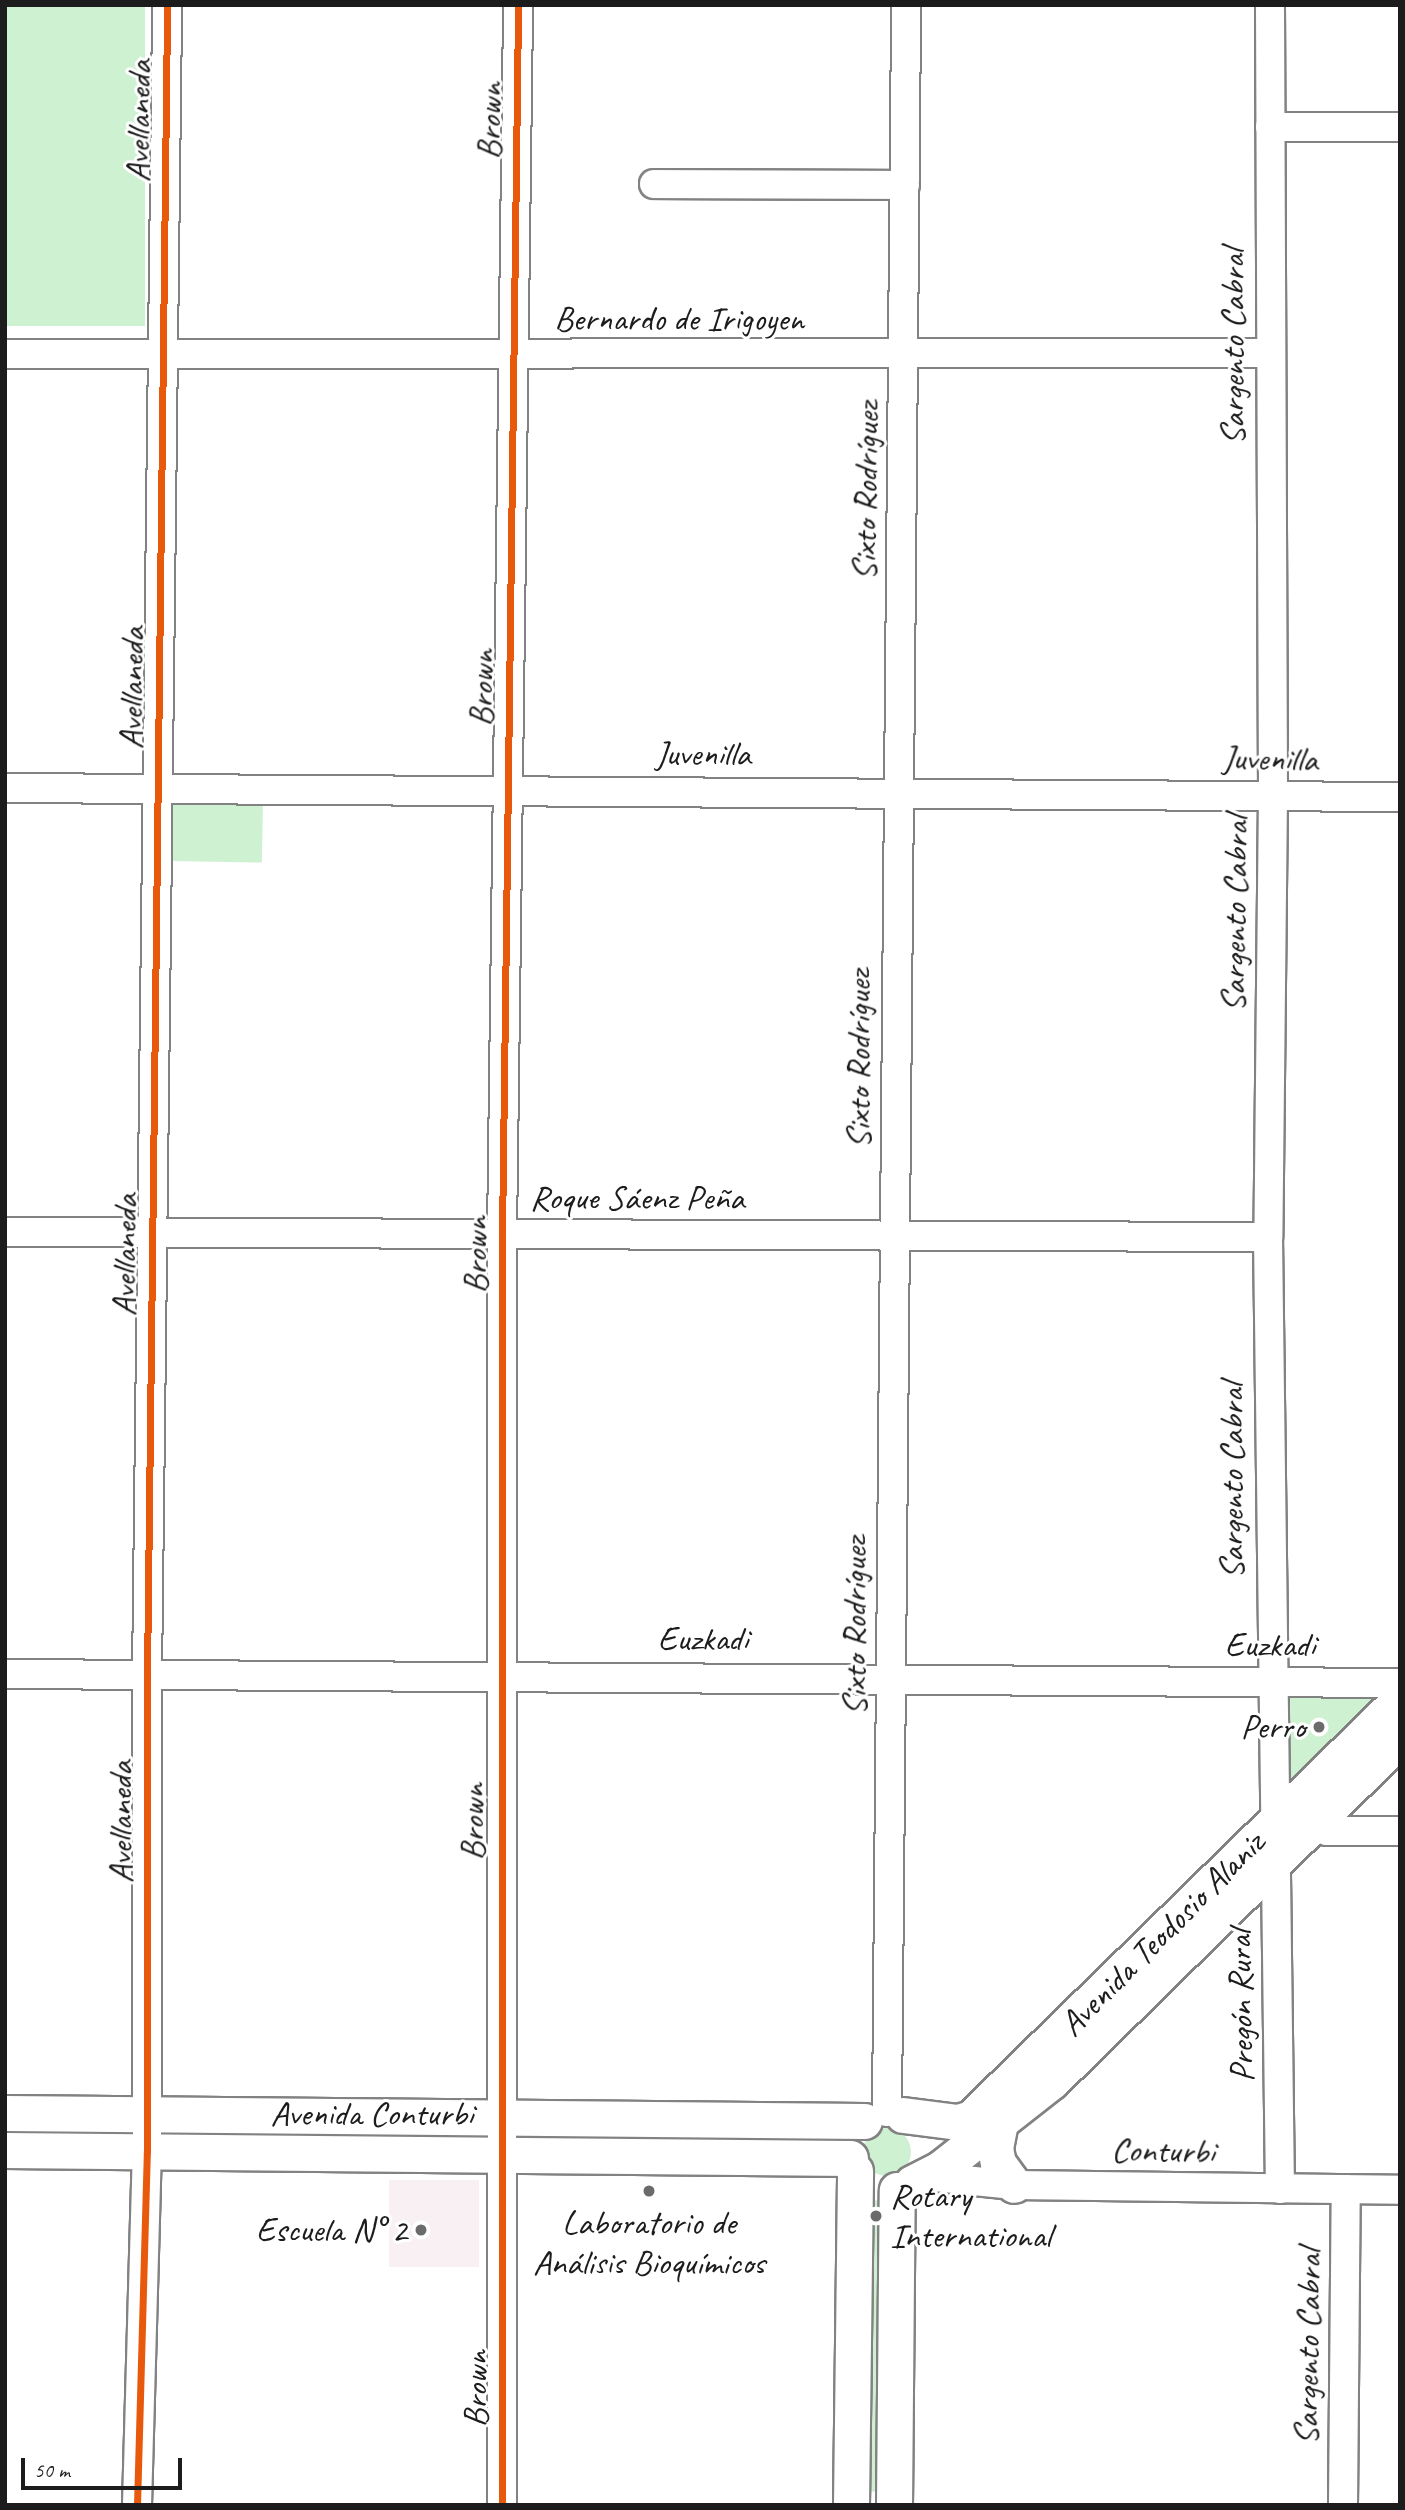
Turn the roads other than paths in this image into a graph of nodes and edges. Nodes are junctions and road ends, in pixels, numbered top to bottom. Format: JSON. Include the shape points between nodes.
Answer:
{"nodes":[{"id":1,"x":167,"y":5,"type":"edge"},
{"id":2,"x":517,"y":5,"type":"edge"},
{"id":3,"x":906,"y":5,"type":"edge"},
{"id":4,"x":1270,"y":5,"type":"edge"},
{"id":5,"x":1270,"y":127,"type":"junction"},
{"id":6,"x":1400,"y":127,"type":"edge"},
{"id":7,"x":654,"y":184,"type":"dead end"},
{"id":8,"x":905,"y":185,"type":"junction"},
{"id":9,"x":1269,"y":353,"type":"junction"},
{"id":10,"x":5,"y":354,"type":"edge"},
{"id":11,"x":162,"y":355,"type":"junction"},
{"id":12,"x":906,"y":355,"type":"junction"},
{"id":13,"x":512,"y":356,"type":"junction"},
{"id":14,"x":5,"y":788,"type":"edge"},
{"id":15,"x":157,"y":789,"type":"junction"},
{"id":16,"x":507,"y":790,"type":"junction"},
{"id":17,"x":898,"y":791,"type":"junction"},
{"id":18,"x":1273,"y":795,"type":"junction"},
{"id":19,"x":1400,"y":797,"type":"edge"},
{"id":20,"x":5,"y":1232,"type":"edge"},
{"id":21,"x":152,"y":1233,"type":"junction"},
{"id":22,"x":502,"y":1234,"type":"junction"},
{"id":23,"x":895,"y":1235,"type":"junction"},
{"id":24,"x":1268,"y":1237,"type":"junction"},
{"id":25,"x":5,"y":1674,"type":"edge"},
{"id":26,"x":500,"y":1674,"type":"junction"},
{"id":27,"x":147,"y":1675,"type":"junction"},
{"id":28,"x":891,"y":1677,"type":"junction"},
{"id":29,"x":1270,"y":1682,"type":"junction"},
{"id":30,"x":1400,"y":1683,"type":"edge"},
{"id":31,"x":1400,"y":1699,"type":"edge"},
{"id":32,"x":1400,"y":1739,"type":"edge"},
{"id":33,"x":1293,"y":1818,"type":"junction"},
{"id":34,"x":1400,"y":1831,"type":"edge"},
{"id":35,"x":1275,"y":1862,"type":"junction"},
{"id":36,"x":1103,"y":2012,"type":"junction"},
{"id":37,"x":1011,"y":2082,"type":"junction"},
{"id":38,"x":5,"y":2113,"type":"edge"},
{"id":39,"x":146,"y":2113,"type":"junction"},
{"id":40,"x":499,"y":2115,"type":"junction"},
{"id":41,"x":895,"y":2117,"type":"junction"},
{"id":42,"x":998,"y":2125,"type":"junction"},
{"id":43,"x":5,"y":2150,"type":"edge"},
{"id":44,"x":147,"y":2151,"type":"junction"},
{"id":45,"x":961,"y":2153,"type":"junction"},
{"id":46,"x":501,"y":2155,"type":"junction"},
{"id":47,"x":853,"y":2164,"type":"junction"},
{"id":48,"x":911,"y":2183,"type":"junction"},
{"id":49,"x":1004,"y":2184,"type":"junction"},
{"id":50,"x":1280,"y":2189,"type":"junction"},
{"id":51,"x":1346,"y":2189,"type":"junction"},
{"id":52,"x":1400,"y":2190,"type":"edge"},
{"id":53,"x":137,"y":2505,"type":"edge"},
{"id":54,"x":502,"y":2505,"type":"edge"},
{"id":55,"x":851,"y":2505,"type":"edge"},
{"id":56,"x":894,"y":2505,"type":"edge"},
{"id":57,"x":1343,"y":2505,"type":"edge"}],
"edges":[{"from":1,"to":11,"type":"street","name":"Avellaneda"},
{"from":2,"to":13,"type":"street","name":"Brown"},
{"from":3,"to":8,"type":"street","name":"Sixto Rodríguez"},
{"from":4,"to":5,"type":"street","name":"Sargento Cabral"},
{"from":5,"to":6,"type":"street"},
{"from":5,"to":9,"type":"street","name":"Sargento Cabral"},
{"from":7,"to":8,"type":"street"},
{"from":8,"to":12,"type":"street","name":"Sixto Rodríguez"},
{"from":9,"to":12,"type":"street","name":"Bernardo de Irigoyen"},
{"from":9,"to":18,"type":"street","name":"Sargento Cabral"},
{"from":10,"to":11,"type":"street","name":"Bernardo de Irigoyen"},
{"from":11,"to":13,"type":"street","name":"Bernardo de Irigoyen"},
{"from":11,"to":15,"type":"street","name":"Avellaneda"},
{"from":12,"to":13,"type":"street","name":"Bernardo de Irigoyen"},
{"from":12,"to":17,"type":"street","name":"Sixto Rodríguez"},
{"from":13,"to":16,"type":"street","name":"Brown"},
{"from":14,"to":15,"type":"street","name":"Juvenilla"},
{"from":15,"to":16,"type":"street","name":"Juvenilla"},
{"from":15,"to":21,"type":"street","name":"Avellaneda"},
{"from":16,"to":17,"type":"street","name":"Juvenilla"},
{"from":16,"to":22,"type":"street","name":"Brown"},
{"from":17,"to":18,"type":"street","name":"Juvenilla"},
{"from":17,"to":23,"type":"street","name":"Sixto Rodríguez"},
{"from":18,"to":19,"type":"street","name":"Juvenilla"},
{"from":18,"to":24,"type":"street","name":"Sargento Cabral"},
{"from":20,"to":21,"type":"street","name":"Roque Sáenz Peña"},
{"from":21,"to":22,"type":"street","name":"Roque Sáenz Peña"},
{"from":21,"to":27,"type":"street","name":"Avellaneda"},
{"from":22,"to":23,"type":"street","name":"Roque Sáenz Peña"},
{"from":22,"to":26,"type":"street","name":"Brown"},
{"from":23,"to":24,"type":"street","name":"Roque Sáenz Peña"},
{"from":23,"to":28,"type":"street","name":"Sixto Rodríguez"},
{"from":24,"to":29,"type":"street","name":"Sargento Cabral"},
{"from":25,"to":27,"type":"street","name":"Euzkadi"},
{"from":26,"to":27,"type":"street","name":"Euzkadi"},
{"from":26,"to":28,"type":"street","name":"Euzkadi"},
{"from":26,"to":40,"type":"street","name":"Brown"},
{"from":27,"to":39,"type":"street","name":"Avellaneda"},
{"from":28,"to":29,"type":"street","name":"Euzkadi"},
{"from":28,"to":41,"type":"street","name":"Sixto Rodríguez"},
{"from":29,"to":30,"type":"street","name":"Euzkadi"},
{"from":29,"to":33,"type":"street","name":"Sargento Cabral"},
{"from":31,"to":33,"type":"main road","name":"Avenida Teodosio Alaniz"},
{"from":32,"to":33,"type":"main road","name":"Avenida Teodosio Alaniz"},
{"from":33,"to":34,"type":"street","via":[[1327,1830]]},
{"from":33,"to":35,"type":"main road","name":"Avenida Teodosio Alaniz"},
{"from":33,"to":36,"type":"main road","name":"Avenida Teodosio Alaniz"},
{"from":35,"to":36,"type":"main road","name":"Avenida Teodosio Alaniz"},
{"from":35,"to":50,"type":"street","name":"Pregón Rural"},
{"from":36,"to":37,"type":"main road","name":"Avenida Teodosio Alaniz"},
{"from":36,"to":42,"type":"main road","name":"Avenida Teodosio Alaniz","via":[[1052,2081]]},
{"from":37,"to":41,"type":"main road","name":"Avenida Teodosio Alaniz","via":[[971,2118],[958,2122]]},
{"from":37,"to":42,"type":"main road"},
{"from":38,"to":39,"type":"main road","name":"Avenida Conturbi"},
{"from":39,"to":40,"type":"main road","name":"Avenida Conturbi"},
{"from":39,"to":44,"type":"street","name":"Avellaneda"},
{"from":40,"to":41,"type":"main road","name":"Avenida Conturbi"},
{"from":40,"to":46,"type":"street","name":"Brown"},
{"from":41,"to":45,"type":"street"},
{"from":41,"to":47,"type":"main road","via":[[852,2138]]},
{"from":41,"to":48,"type":"main road","via":[[921,2130],[926,2141],[926,2164]]},
{"from":42,"to":45,"type":"main road","name":"Avenida Teodosio Alaniz"},
{"from":42,"to":49,"type":"main road","via":[[998,2163]]},
{"from":43,"to":44,"type":"main road","name":"Avenida Conturbi"},
{"from":44,"to":46,"type":"main road","name":"Avenida Conturbi"},
{"from":44,"to":53,"type":"street","name":"Avellaneda"},
{"from":45,"to":48,"type":"main road","name":"Avenida Teodosio Alaniz"},
{"from":45,"to":49,"type":"street"},
{"from":46,"to":47,"type":"main road","name":"Avenida Conturbi"},
{"from":46,"to":54,"type":"street","name":"Brown"},
{"from":47,"to":48,"type":"main road","via":[[868,2185]]},
{"from":47,"to":55,"type":"main road"},
{"from":48,"to":49,"type":"street","name":"Conturbi"},
{"from":48,"to":56,"type":"main road"},
{"from":49,"to":50,"type":"street","name":"Conturbi"},
{"from":50,"to":51,"type":"street","name":"Conturbi"},
{"from":51,"to":52,"type":"street","name":"Conturbi"},
{"from":51,"to":57,"type":"street","name":"Sargento Cabral"}]}
